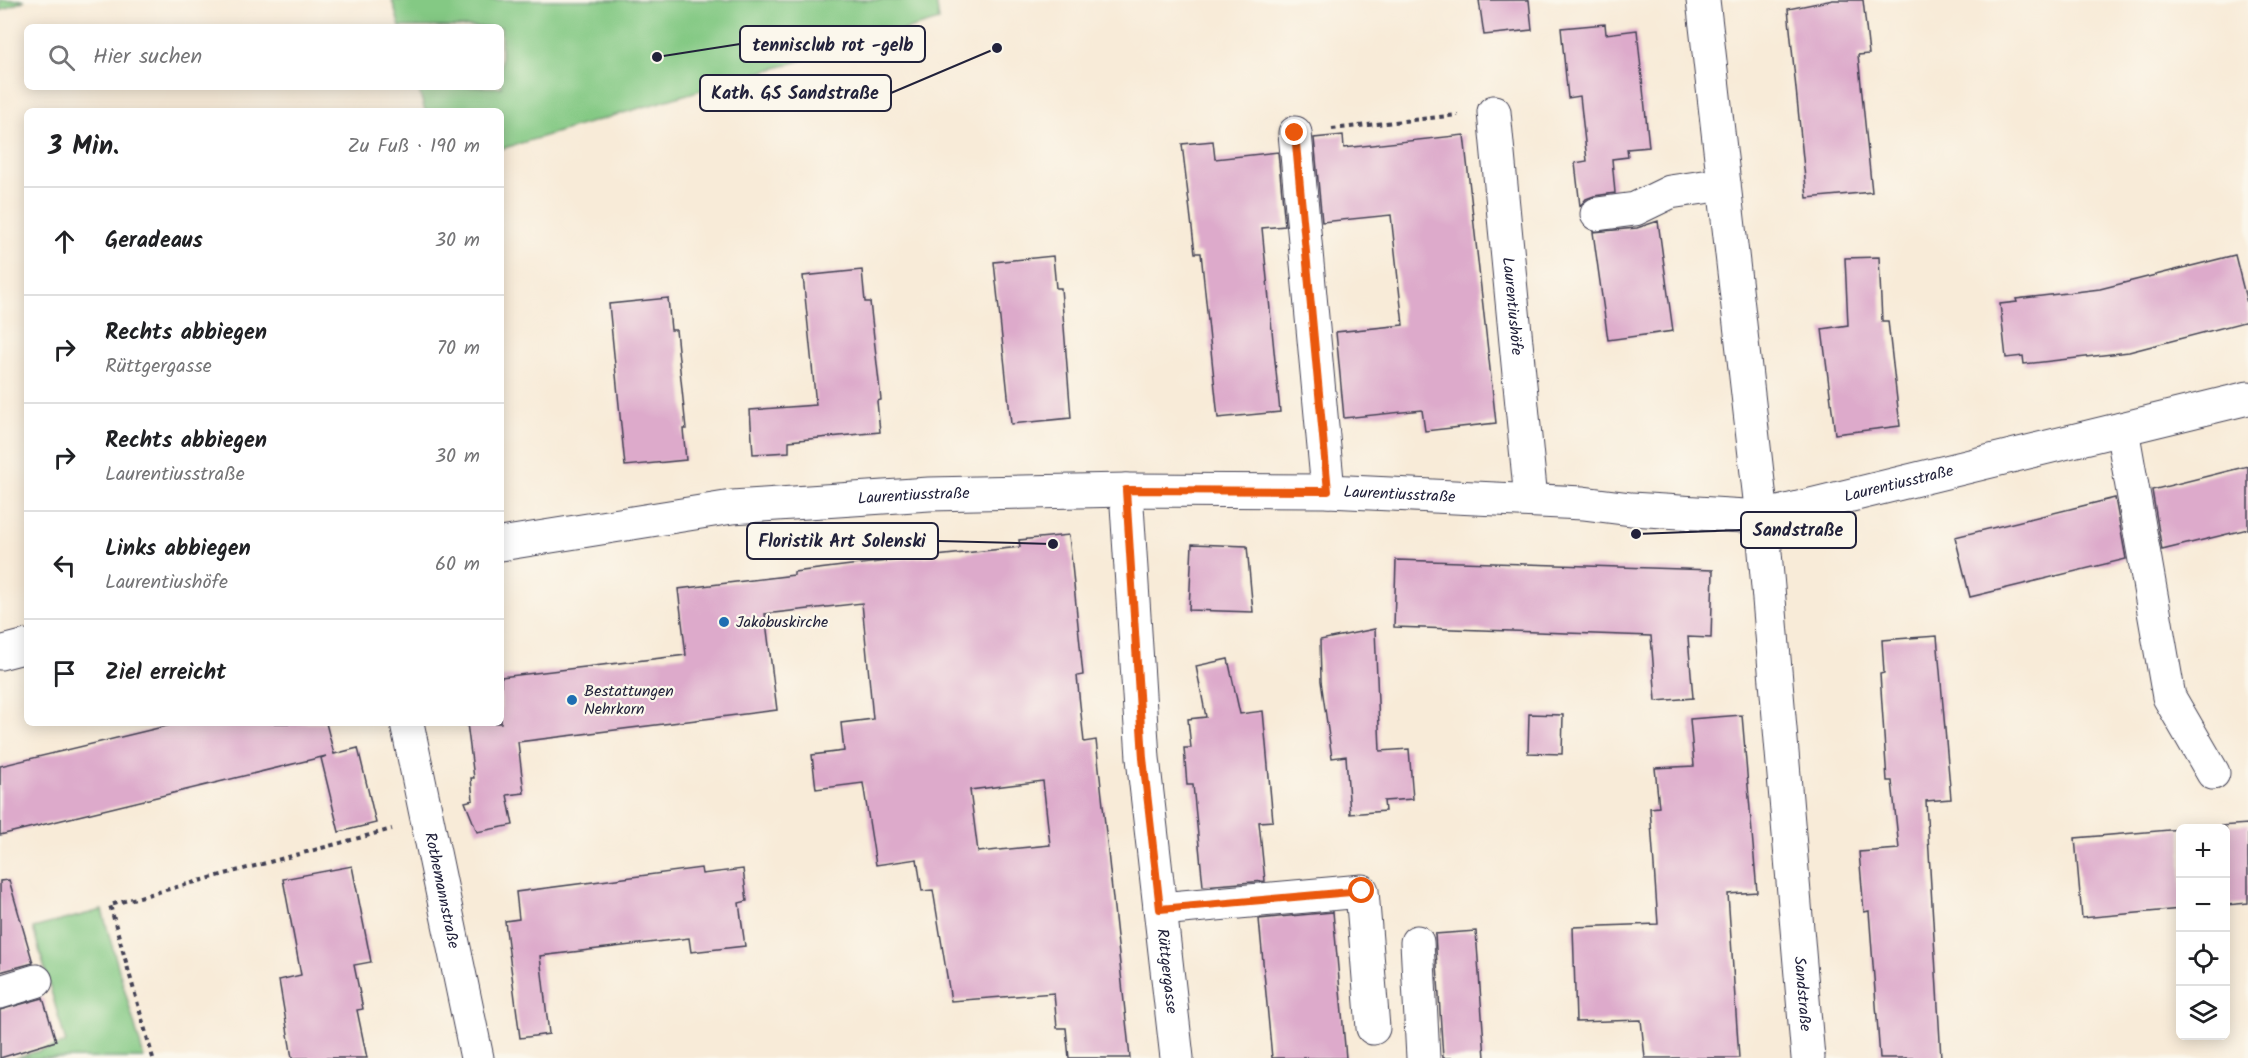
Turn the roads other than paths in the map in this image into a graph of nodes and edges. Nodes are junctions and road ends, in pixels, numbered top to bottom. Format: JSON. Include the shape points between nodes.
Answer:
{"nodes":[{"id":1,"x":1703,"y":0,"type":"edge"},
{"id":2,"x":1494,"y":112,"type":"road end"},
{"id":3,"x":1295,"y":133,"type":"road end"},
{"id":4,"x":1724,"y":184,"type":"junction"},
{"id":5,"x":1597,"y":214,"type":"dead end"},
{"id":6,"x":2248,"y":398,"type":"edge"},
{"id":7,"x":2122,"y":429,"type":"junction"},
{"id":8,"x":1126,"y":490,"type":"junction"},
{"id":9,"x":1328,"y":491,"type":"junction"},
{"id":10,"x":1530,"y":500,"type":"junction"},
{"id":11,"x":1762,"y":517,"type":"junction"},
{"id":12,"x":504,"y":544,"type":"edge"},
{"id":13,"x":24,"y":647,"type":"edge"},
{"id":14,"x":0,"y":654,"type":"edge"},
{"id":15,"x":408,"y":726,"type":"edge"},
{"id":16,"x":2213,"y":773,"type":"dead end"},
{"id":17,"x":1160,"y":909,"type":"junction"},
{"id":18,"x":1417,"y":942,"type":"dead end"},
{"id":19,"x":36,"y":981,"type":"dead end"},
{"id":20,"x":0,"y":992,"type":"edge"},
{"id":21,"x":1373,"y":1028,"type":"dead end"},
{"id":22,"x":477,"y":1058,"type":"edge"},
{"id":23,"x":1177,"y":1058,"type":"edge"},
{"id":24,"x":1423,"y":1058,"type":"edge"},
{"id":25,"x":1808,"y":1058,"type":"edge"}],
"edges":[{"from":1,"to":4,"type":"street","name":"Sandstraße"},
{"from":2,"to":10,"type":"street","name":"Laurentiushöfe"},
{"from":3,"to":9,"type":"street"},
{"from":4,"to":5,"type":"street","via":[[1670,192],[1635,209]]},
{"from":4,"to":11,"type":"street","name":"Sandstraße"},
{"from":6,"to":7,"type":"street","name":"Laurentiusstraße"},
{"from":7,"to":11,"type":"street","name":"Laurentiusstraße"},
{"from":7,"to":16,"type":"street","via":[[2169,697]]},
{"from":8,"to":9,"type":"street","name":"Laurentiusstraße"},
{"from":8,"to":12,"type":"street","name":"Laurentiusstraße","via":[[929,494],[732,507]]},
{"from":8,"to":17,"type":"street","name":"Rüttgergasse","via":[[1143,758]]},
{"from":9,"to":10,"type":"street","name":"Laurentiusstraße"},
{"from":10,"to":11,"type":"street","name":"Laurentiusstraße"},
{"from":11,"to":25,"type":"street","name":"Sandstraße"},
{"from":13,"to":14,"type":"street"},
{"from":15,"to":22,"type":"street","name":"Rothemannstraße"},
{"from":17,"to":21,"type":"street","via":[[1362,891]]},
{"from":17,"to":23,"type":"street","name":"Rüttgergasse"},
{"from":18,"to":24,"type":"street"},
{"from":19,"to":20,"type":"street"}]}
